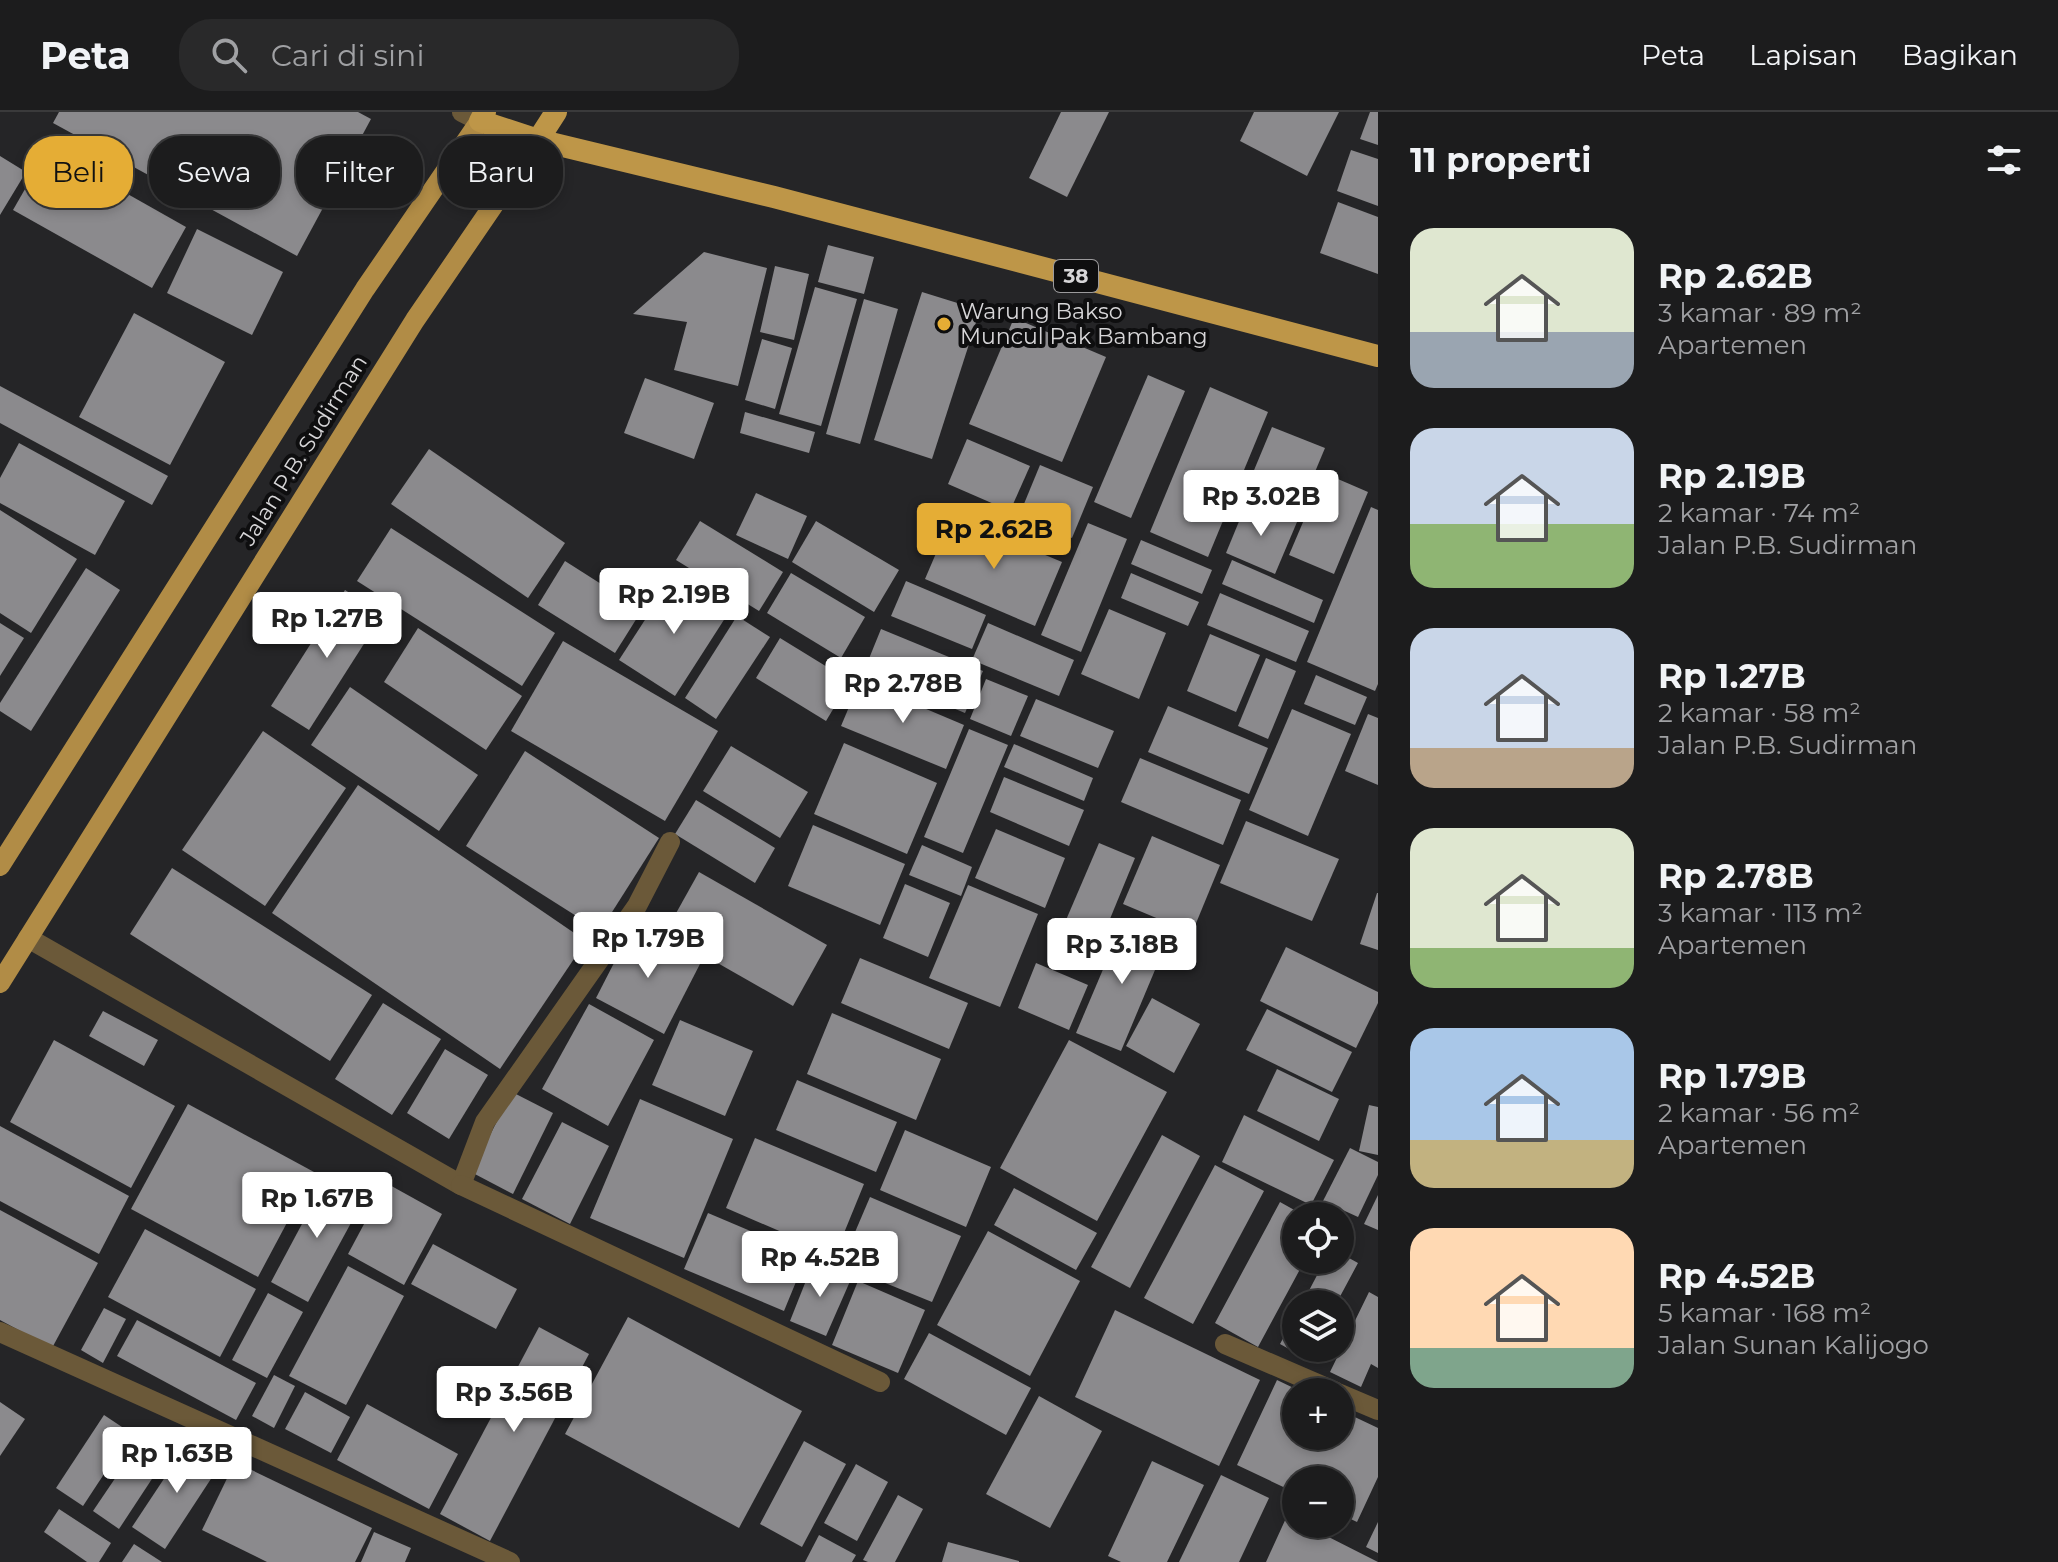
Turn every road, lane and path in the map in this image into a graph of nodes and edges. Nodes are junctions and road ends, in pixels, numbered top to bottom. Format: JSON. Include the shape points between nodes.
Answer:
{"nodes":[{"id":1,"x":556,"y":112,"type":"edge"},
{"id":2,"x":476,"y":115,"type":"edge"},
{"id":3,"x":528,"y":136,"type":"edge"},
{"id":4,"x":541,"y":136,"type":"edge"},
{"id":5,"x":563,"y":146,"type":"edge"},
{"id":6,"x":492,"y":208,"type":"edge"},
{"id":7,"x":1378,"y":356,"type":"edge"},
{"id":8,"x":670,"y":842,"type":"dead end"},
{"id":9,"x":0,"y":866,"type":"edge"},
{"id":10,"x":28,"y":938,"type":"junction"},
{"id":11,"x":0,"y":983,"type":"edge"},
{"id":12,"x":461,"y":1185,"type":"junction"},
{"id":13,"x":0,"y":1332,"type":"edge"},
{"id":14,"x":1225,"y":1344,"type":"dead end"},
{"id":15,"x":1303,"y":1378,"type":"edge"},
{"id":16,"x":880,"y":1382,"type":"dead end"},
{"id":17,"x":1354,"y":1400,"type":"edge"},
{"id":18,"x":1378,"y":1410,"type":"edge"},
{"id":19,"x":510,"y":1562,"type":"edge"}],
"edges":[{"from":1,"to":4,"type":"highway","name":"Jalan P.B. Sudirman"},
{"from":2,"to":3,"type":"highway","number":"38"},
{"from":2,"to":9,"type":"main road","name":"Jalan P.B. Sudirman"},
{"from":5,"to":7,"type":"highway","number":"38"},
{"from":6,"to":10,"type":"main road","name":"Jalan P.B. Sudirman","via":[[415,320]]},
{"from":8,"to":12,"type":"street","via":[[637,906],[485,1122]]},
{"from":10,"to":11,"type":"main road","name":"Jalan P.B. Sudirman"},
{"from":10,"to":12,"type":"street"},
{"from":12,"to":16,"type":"street"},
{"from":13,"to":19,"type":"street"},
{"from":14,"to":15,"type":"street"},
{"from":17,"to":18,"type":"street"}]}
